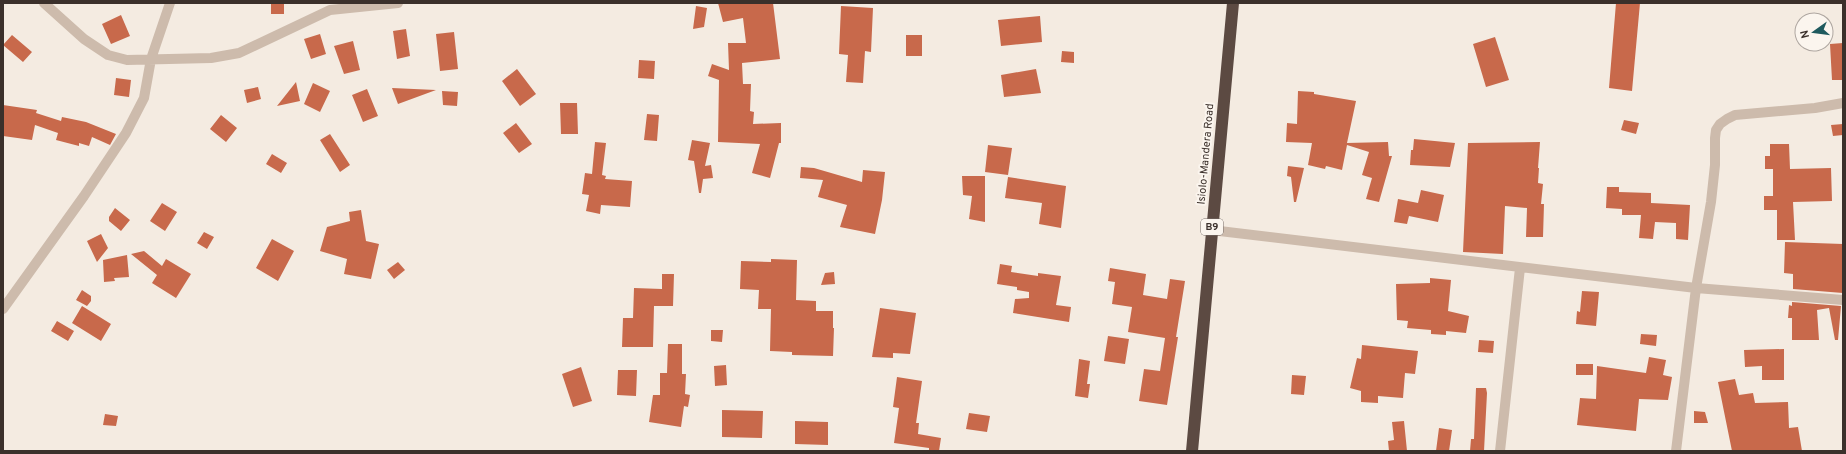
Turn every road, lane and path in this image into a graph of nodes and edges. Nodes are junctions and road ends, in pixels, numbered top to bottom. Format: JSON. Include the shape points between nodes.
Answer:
{"nodes":[{"id":1,"x":44,"y":3,"type":"edge"},
{"id":2,"x":170,"y":3,"type":"edge"},
{"id":3,"x":398,"y":3,"type":"edge"},
{"id":4,"x":1233,"y":3,"type":"edge"},
{"id":5,"x":151,"y":59,"type":"junction"},
{"id":6,"x":1843,"y":103,"type":"edge"},
{"id":7,"x":1212,"y":230,"type":"junction"},
{"id":8,"x":1520,"y":268,"type":"junction"},
{"id":9,"x":1696,"y":288,"type":"junction"},
{"id":10,"x":1843,"y":300,"type":"edge"},
{"id":11,"x":3,"y":309,"type":"edge"},
{"id":12,"x":1192,"y":451,"type":"edge"},
{"id":13,"x":1500,"y":451,"type":"edge"},
{"id":14,"x":1676,"y":451,"type":"edge"}],
"edges":[{"from":1,"to":5,"type":"street","via":[[84,39],[108,54],[127,60]]},
{"from":2,"to":5,"type":"street"},
{"from":3,"to":5,"type":"street","via":[[330,10],[240,53],[211,58]]},
{"from":4,"to":7,"type":"highway","name":"Isiolo-Mandera Road","number":"B9"},
{"from":5,"to":11,"type":"street","via":[[144,98],[126,133]]},
{"from":6,"to":9,"type":"street","via":[[1735,115],[1720,124],[1716,130],[1711,202]]},
{"from":7,"to":8,"type":"street"},
{"from":7,"to":12,"type":"highway","name":"Isiolo-Mandera Road","number":"B9"},
{"from":8,"to":9,"type":"street"},
{"from":8,"to":13,"type":"street"},
{"from":9,"to":10,"type":"street"},
{"from":9,"to":14,"type":"street"}]}
